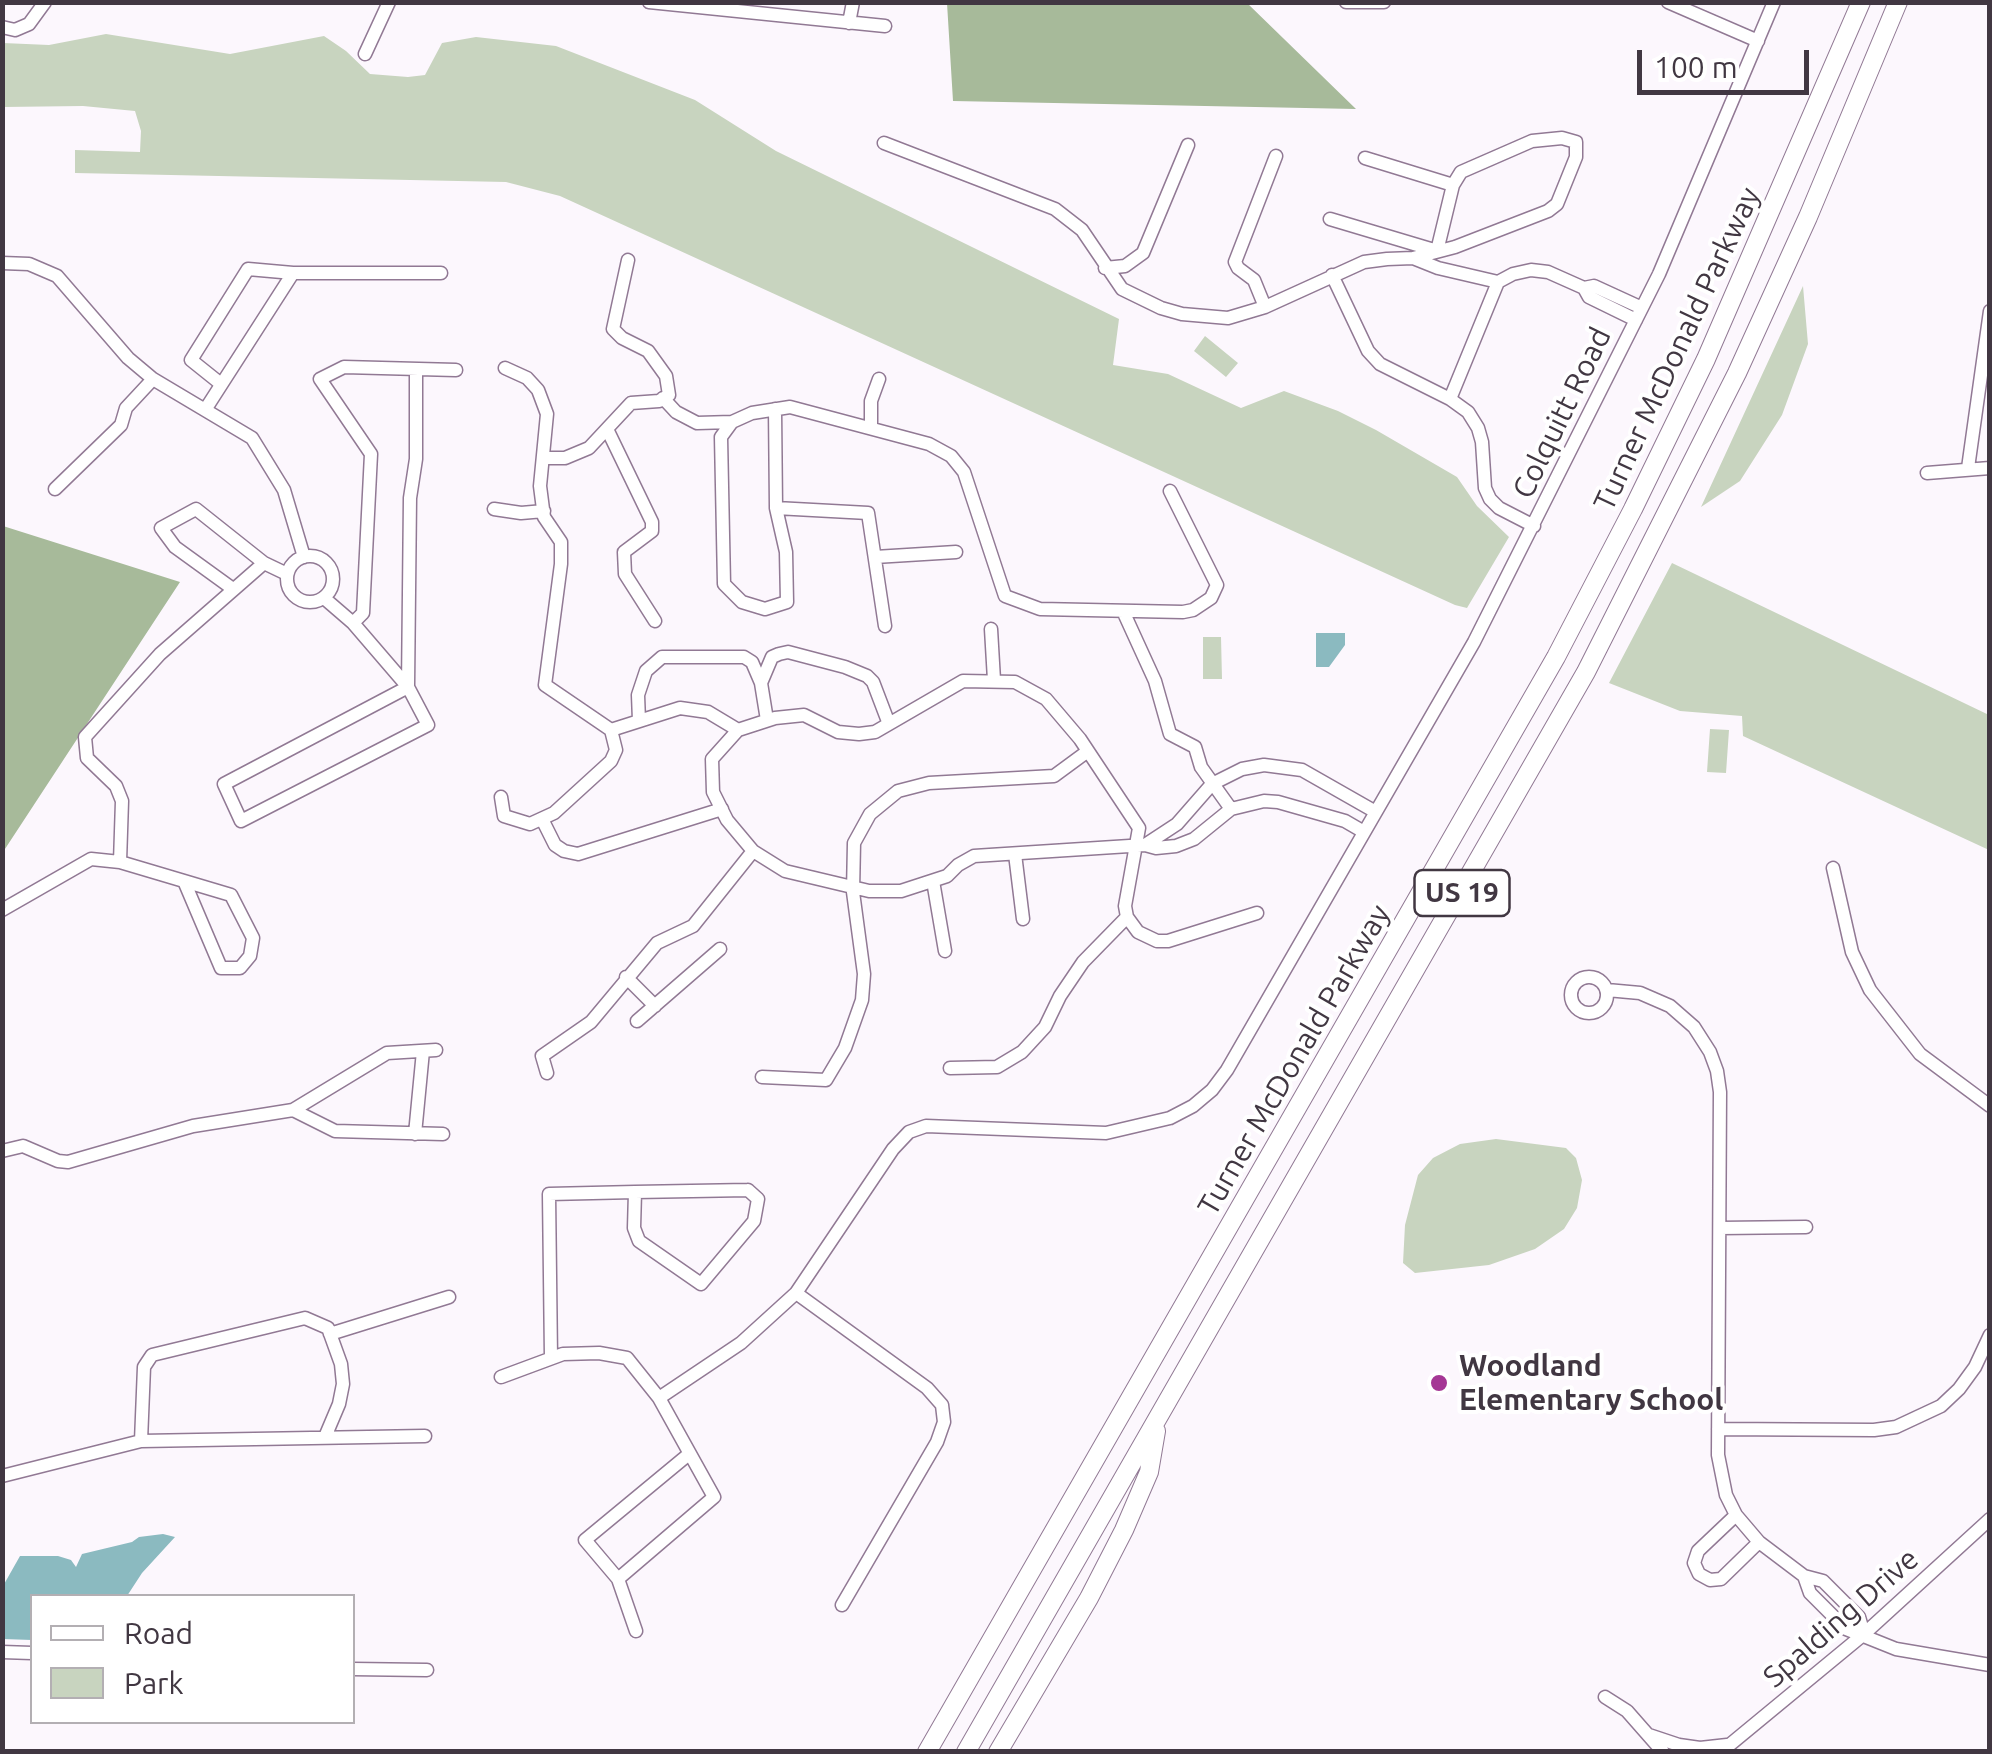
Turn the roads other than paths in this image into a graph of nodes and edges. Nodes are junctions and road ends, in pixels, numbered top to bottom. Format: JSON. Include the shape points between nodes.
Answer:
{"nodes":[{"id":1,"x":45,"y":2,"type":"edge"},
{"id":2,"x":389,"y":2,"type":"edge"},
{"id":3,"x":649,"y":2,"type":"edge"},
{"id":4,"x":853,"y":2,"type":"edge"},
{"id":5,"x":1346,"y":2,"type":"edge"},
{"id":6,"x":1384,"y":2,"type":"edge"},
{"id":7,"x":1668,"y":2,"type":"edge"},
{"id":8,"x":1774,"y":2,"type":"edge"},
{"id":9,"x":1861,"y":2,"type":"edge"},
{"id":10,"x":1898,"y":2,"type":"edge"},
{"id":11,"x":849,"y":22,"type":"junction"},
{"id":12,"x":885,"y":26,"type":"dead end"},
{"id":13,"x":2,"y":28,"type":"edge"},
{"id":14,"x":1758,"y":40,"type":"junction"},
{"id":15,"x":366,"y":54,"type":"dead end"},
{"id":16,"x":884,"y":143,"type":"dead end"},
{"id":17,"x":1188,"y":144,"type":"dead end"},
{"id":18,"x":1276,"y":156,"type":"dead end"},
{"id":19,"x":1365,"y":158,"type":"dead end"},
{"id":20,"x":1453,"y":185,"type":"junction"},
{"id":21,"x":1330,"y":219,"type":"dead end"},
{"id":22,"x":1437,"y":251,"type":"junction"},
{"id":23,"x":1412,"y":258,"type":"junction"},
{"id":24,"x":628,"y":260,"type":"dead end"},
{"id":25,"x":2,"y":263,"type":"edge"},
{"id":26,"x":1105,"y":268,"type":"junction"},
{"id":27,"x":293,"y":273,"type":"junction"},
{"id":28,"x":440,"y":274,"type":"dead end"},
{"id":29,"x":1332,"y":275,"type":"junction"},
{"id":30,"x":1498,"y":282,"type":"junction"},
{"id":31,"x":1265,"y":307,"type":"junction"},
{"id":32,"x":1990,"y":311,"type":"edge"},
{"id":33,"x":1639,"y":314,"type":"junction"},
{"id":34,"x":505,"y":368,"type":"dead end"},
{"id":35,"x":416,"y":369,"type":"junction"},
{"id":36,"x":456,"y":370,"type":"dead end"},
{"id":37,"x":153,"y":379,"type":"junction"},
{"id":38,"x":879,"y":379,"type":"dead end"},
{"id":39,"x":221,"y":384,"type":"junction"},
{"id":40,"x":664,"y":398,"type":"junction"},
{"id":41,"x":1450,"y":399,"type":"junction"},
{"id":42,"x":204,"y":410,"type":"junction"},
{"id":43,"x":775,"y":410,"type":"junction"},
{"id":44,"x":732,"y":422,"type":"junction"},
{"id":45,"x":871,"y":428,"type":"junction"},
{"id":46,"x":608,"y":430,"type":"junction"},
{"id":47,"x":544,"y":458,"type":"junction"},
{"id":48,"x":1968,"y":468,"type":"junction"},
{"id":49,"x":1990,"y":468,"type":"edge"},
{"id":50,"x":1926,"y":473,"type":"dead end"},
{"id":51,"x":55,"y":489,"type":"dead end"},
{"id":52,"x":1170,"y":492,"type":"dead end"},
{"id":53,"x":494,"y":508,"type":"dead end"},
{"id":54,"x":776,"y":508,"type":"junction"},
{"id":55,"x":544,"y":511,"type":"junction"},
{"id":56,"x":1534,"y":526,"type":"junction"},
{"id":57,"x":956,"y":552,"type":"dead end"},
{"id":58,"x":875,"y":556,"type":"junction"},
{"id":59,"x":304,"y":557,"type":"junction"},
{"id":60,"x":264,"y":563,"type":"junction"},
{"id":61,"x":288,"y":574,"type":"junction"},
{"id":62,"x":234,"y":590,"type":"junction"},
{"id":63,"x":324,"y":598,"type":"junction"},
{"id":64,"x":1123,"y":611,"type":"junction"},
{"id":65,"x":655,"y":621,"type":"dead end"},
{"id":66,"x":353,"y":623,"type":"junction"},
{"id":67,"x":885,"y":626,"type":"dead end"},
{"id":68,"x":991,"y":629,"type":"dead end"},
{"id":69,"x":994,"y":680,"type":"junction"},
{"id":70,"x":761,"y":683,"type":"junction"},
{"id":71,"x":408,"y":687,"type":"junction"},
{"id":72,"x":767,"y":720,"type":"junction"},
{"id":73,"x":639,"y":721,"type":"junction"},
{"id":74,"x":888,"y":724,"type":"junction"},
{"id":75,"x":612,"y":730,"type":"junction"},
{"id":76,"x":738,"y":730,"type":"junction"},
{"id":77,"x":1088,"y":751,"type":"junction"},
{"id":78,"x":1212,"y":784,"type":"junction"},
{"id":79,"x":501,"y":797,"type":"dead end"},
{"id":80,"x":722,"y":810,"type":"junction"},
{"id":81,"x":1231,"y":810,"type":"junction"},
{"id":82,"x":1374,"y":811,"type":"junction"},
{"id":83,"x":542,"y":818,"type":"junction"},
{"id":84,"x":1364,"y":832,"type":"junction"},
{"id":85,"x":1140,"y":846,"type":"junction"},
{"id":86,"x":752,"y":851,"type":"junction"},
{"id":87,"x":1015,"y":854,"type":"junction"},
{"id":88,"x":120,"y":862,"type":"junction"},
{"id":89,"x":1833,"y":868,"type":"dead end"},
{"id":90,"x":934,"y":880,"type":"junction"},
{"id":91,"x":184,"y":881,"type":"junction"},
{"id":92,"x":853,"y":887,"type":"junction"},
{"id":93,"x":2,"y":910,"type":"edge"},
{"id":94,"x":1257,"y":913,"type":"dead end"},
{"id":95,"x":1127,"y":917,"type":"junction"},
{"id":96,"x":1024,"y":919,"type":"dead end"},
{"id":97,"x":720,"y":949,"type":"dead end"},
{"id":98,"x":946,"y":952,"type":"dead end"},
{"id":99,"x":626,"y":977,"type":"junction"},
{"id":100,"x":1607,"y":990,"type":"dead end"},
{"id":101,"x":654,"y":1006,"type":"junction"},
{"id":102,"x":638,"y":1021,"type":"dead end"},
{"id":103,"x":950,"y":1068,"type":"dead end"},
{"id":104,"x":547,"y":1073,"type":"dead end"},
{"id":105,"x":762,"y":1077,"type":"dead end"},
{"id":106,"x":1990,"y":1106,"type":"edge"},
{"id":107,"x":293,"y":1110,"type":"junction"},
{"id":108,"x":415,"y":1134,"type":"junction"},
{"id":109,"x":443,"y":1134,"type":"dead end"},
{"id":110,"x":2,"y":1151,"type":"edge"},
{"id":111,"x":635,"y":1192,"type":"junction"},
{"id":112,"x":1720,"y":1228,"type":"junction"},
{"id":113,"x":1806,"y":1228,"type":"dead end"},
{"id":114,"x":796,"y":1292,"type":"junction"},
{"id":115,"x":449,"y":1297,"type":"dead end"},
{"id":116,"x":330,"y":1334,"type":"junction"},
{"id":117,"x":1990,"y":1335,"type":"edge"},
{"id":118,"x":550,"y":1358,"type":"junction"},
{"id":119,"x":501,"y":1377,"type":"dead end"},
{"id":120,"x":659,"y":1398,"type":"junction"},
{"id":121,"x":1158,"y":1420,"type":"junction"},
{"id":122,"x":1718,"y":1429,"type":"junction"},
{"id":123,"x":425,"y":1436,"type":"dead end"},
{"id":124,"x":325,"y":1437,"type":"junction"},
{"id":125,"x":141,"y":1441,"type":"junction"},
{"id":126,"x":689,"y":1454,"type":"junction"},
{"id":127,"x":2,"y":1476,"type":"edge"},
{"id":128,"x":1736,"y":1515,"type":"junction"},
{"id":129,"x":1990,"y":1520,"type":"edge"},
{"id":130,"x":1759,"y":1542,"type":"junction"},
{"id":131,"x":618,"y":1579,"type":"junction"},
{"id":132,"x":842,"y":1605,"type":"dead end"},
{"id":133,"x":636,"y":1631,"type":"dead end"},
{"id":134,"x":1864,"y":1634,"type":"junction"},
{"id":135,"x":2,"y":1652,"type":"edge"},
{"id":136,"x":30,"y":1654,"type":"edge"},
{"id":137,"x":1990,"y":1665,"type":"edge"},
{"id":138,"x":355,"y":1669,"type":"edge"},
{"id":139,"x":427,"y":1670,"type":"dead end"},
{"id":140,"x":1605,"y":1697,"type":"dead end"},
{"id":141,"x":1649,"y":1735,"type":"junction"},
{"id":142,"x":1725,"y":1748,"type":"edge"},
{"id":143,"x":927,"y":1752,"type":"edge"},
{"id":144,"x":966,"y":1752,"type":"edge"},
{"id":145,"x":998,"y":1752,"type":"edge"},
{"id":146,"x":1662,"y":1752,"type":"edge"}],
"edges":[{"from":1,"to":13,"type":"street","via":[[29,24]]},
{"from":2,"to":15,"type":"street"},
{"from":3,"to":11,"type":"street"},
{"from":4,"to":11,"type":"street"},
{"from":5,"to":6,"type":"street"},
{"from":7,"to":14,"type":"street"},
{"from":8,"to":14,"type":"street","name":"Colquitt Road"},
{"from":9,"to":143,"type":"highway","name":"Turner McDonald Parkway","number":"US 19","via":[[1720,328],[1556,657]]},
{"from":10,"to":121,"type":"highway","name":"Turner McDonald Parkway","number":"US 19","via":[[1772,297],[1624,600]]},
{"from":11,"to":12,"type":"street"},
{"from":14,"to":33,"type":"street","name":"Colquitt Road"},
{"from":16,"to":26,"type":"street","via":[[1054,209],[1082,230]]},
{"from":17,"to":26,"type":"street","via":[[1143,253],[1125,266]]},
{"from":18,"to":31,"type":"street","via":[[1235,262],[1254,280]]},
{"from":19,"to":20,"type":"street"},
{"from":20,"to":22,"type":"street"},
{"from":20,"to":22,"type":"street","via":[[1475,163],[1532,141],[1576,142],[1557,204]]},
{"from":21,"to":22,"type":"street"},
{"from":22,"to":23,"type":"street"},
{"from":23,"to":29,"type":"street","via":[[1364,262]]},
{"from":23,"to":30,"type":"street"},
{"from":24,"to":40,"type":"street","via":[[613,329],[648,351],[666,376]]},
{"from":25,"to":37,"type":"street","via":[[30,264],[57,276]]},
{"from":26,"to":31,"type":"street","via":[[1122,288],[1182,314],[1228,318]]},
{"from":27,"to":28,"type":"street"},
{"from":27,"to":39,"type":"street"},
{"from":27,"to":39,"type":"street","via":[[248,269],[191,360]]},
{"from":29,"to":31,"type":"street"},
{"from":29,"to":41,"type":"street","via":[[1380,364]]},
{"from":30,"to":33,"type":"street","via":[[1531,270],[1548,272],[1594,286]]},
{"from":30,"to":41,"type":"street"},
{"from":32,"to":48,"type":"street"},
{"from":33,"to":56,"type":"street","name":"Colquitt Road"},
{"from":34,"to":47,"type":"street","via":[[538,390],[546,414]]},
{"from":35,"to":36,"type":"street"},
{"from":35,"to":66,"type":"street","via":[[344,368],[320,379],[371,454],[363,613]]},
{"from":35,"to":71,"type":"street"},
{"from":37,"to":42,"type":"street"},
{"from":37,"to":51,"type":"street","via":[[126,408],[121,425]]},
{"from":38,"to":45,"type":"street"},
{"from":39,"to":42,"type":"street"},
{"from":40,"to":44,"type":"street","via":[[698,423]]},
{"from":40,"to":46,"type":"street","via":[[630,403]]},
{"from":41,"to":56,"type":"street","via":[[1478,428],[1485,488],[1496,505]]},
{"from":42,"to":59,"type":"street","via":[[252,438],[272,467]]},
{"from":43,"to":44,"type":"street"},
{"from":43,"to":45,"type":"street","via":[[790,407]]},
{"from":43,"to":54,"type":"street"},
{"from":44,"to":54,"type":"street","via":[[721,437],[724,584],[742,602],[765,609],[786,602],[786,552]]},
{"from":45,"to":64,"type":"street","via":[[929,444],[964,472],[1005,596],[1040,609]]},
{"from":46,"to":47,"type":"street","via":[[589,448]]},
{"from":46,"to":65,"type":"street","via":[[652,522],[652,531],[624,552],[625,574]]},
{"from":47,"to":55,"type":"street"},
{"from":48,"to":49,"type":"street"},
{"from":48,"to":50,"type":"street"},
{"from":52,"to":64,"type":"street","via":[[1217,589],[1193,610]]},
{"from":53,"to":55,"type":"street"},
{"from":54,"to":58,"type":"street","via":[[868,513]]},
{"from":55,"to":75,"type":"street","via":[[561,542],[546,685]]},
{"from":56,"to":82,"type":"street","name":"Colquitt Road"},
{"from":57,"to":58,"type":"street"},
{"from":58,"to":67,"type":"street"},
{"from":59,"to":61,"type":"street"},
{"from":59,"to":63,"type":"street","via":[[324,561],[332,572]]},
{"from":60,"to":61,"type":"street"},
{"from":60,"to":62,"type":"street"},
{"from":60,"to":62,"type":"street","via":[[196,508],[161,528],[175,547]]},
{"from":61,"to":63,"type":"street","via":[[290,592],[300,600]]},
{"from":62,"to":88,"type":"street","via":[[160,654],[85,737],[87,758],[122,801]]},
{"from":63,"to":66,"type":"street"},
{"from":64,"to":78,"type":"street","via":[[1170,734],[1194,747]]},
{"from":66,"to":71,"type":"street"},
{"from":68,"to":69,"type":"street"},
{"from":69,"to":74,"type":"street","via":[[963,680]]},
{"from":69,"to":77,"type":"street","via":[[1032,688]]},
{"from":70,"to":72,"type":"street"},
{"from":70,"to":73,"type":"street","via":[[744,658],[662,658],[652,662],[639,687]]},
{"from":70,"to":74,"type":"street","via":[[772,658],[788,652],[845,667],[873,682]]},
{"from":71,"to":71,"type":"street","via":[[428,726],[240,821],[224,784]]},
{"from":72,"to":74,"type":"street","via":[[804,715],[859,734]]},
{"from":72,"to":76,"type":"street"},
{"from":73,"to":75,"type":"street"},
{"from":73,"to":76,"type":"street","via":[[680,708],[708,712]]},
{"from":75,"to":83,"type":"street","via":[[611,761]]},
{"from":76,"to":80,"type":"street","via":[[712,759],[713,792]]},
{"from":77,"to":85,"type":"street","via":[[1139,828]]},
{"from":77,"to":92,"type":"street","via":[[1054,776],[898,791],[870,814],[854,843]]},
{"from":78,"to":81,"type":"street"},
{"from":78,"to":82,"type":"street","via":[[1242,769],[1283,765],[1316,776]]},
{"from":78,"to":85,"type":"street","via":[[1177,824]]},
{"from":79,"to":83,"type":"street","via":[[504,816],[530,824]]},
{"from":80,"to":83,"type":"street","via":[[578,854],[555,845]]},
{"from":80,"to":86,"type":"street"},
{"from":81,"to":84,"type":"street","via":[[1278,802]]},
{"from":81,"to":85,"type":"street","via":[[1194,839]]},
{"from":82,"to":84,"type":"street","name":"Colquitt Road"},
{"from":84,"to":114,"type":"street","name":"Colquitt Road","via":[[1228,1070],[1193,1106],[1106,1133],[926,1126],[909,1132]]},
{"from":85,"to":87,"type":"street"},
{"from":85,"to":95,"type":"street","via":[[1126,893]]},
{"from":86,"to":92,"type":"street","via":[[784,871]]},
{"from":86,"to":99,"type":"street","via":[[693,926],[658,943]]},
{"from":87,"to":90,"type":"street","via":[[974,856]]},
{"from":87,"to":96,"type":"street"},
{"from":88,"to":91,"type":"street"},
{"from":88,"to":93,"type":"street","via":[[91,859]]},
{"from":89,"to":106,"type":"street","via":[[1852,952],[1870,990],[1920,1054]]},
{"from":90,"to":92,"type":"street","via":[[901,891]]},
{"from":90,"to":98,"type":"street"},
{"from":91,"to":91,"type":"street","via":[[231,895],[253,938],[240,968],[221,968]]},
{"from":92,"to":105,"type":"street","via":[[864,974],[845,1048],[826,1080]]},
{"from":94,"to":95,"type":"street","via":[[1168,941],[1147,937]]},
{"from":95,"to":103,"type":"street","via":[[1083,962],[1022,1052],[997,1067]]},
{"from":97,"to":101,"type":"street"},
{"from":99,"to":101,"type":"street"},
{"from":99,"to":104,"type":"street","via":[[591,1022],[542,1056]]},
{"from":100,"to":112,"type":"street","via":[[1640,993],[1670,1006],[1710,1052],[1720,1092]]},
{"from":101,"to":102,"type":"street"},
{"from":107,"to":108,"type":"street","via":[[334,1131]]},
{"from":107,"to":108,"type":"street","via":[[387,1052],[430,1050]]},
{"from":107,"to":110,"type":"street","via":[[192,1126],[68,1162],[23,1146]]},
{"from":108,"to":109,"type":"street"},
{"from":111,"to":111,"type":"street","via":[[748,1190],[758,1199],[754,1220],[702,1284],[639,1241]]},
{"from":111,"to":118,"type":"street","via":[[549,1194]]},
{"from":112,"to":113,"type":"street"},
{"from":112,"to":122,"type":"street"},
{"from":114,"to":120,"type":"street","via":[[741,1344]]},
{"from":114,"to":132,"type":"street","via":[[942,1405],[937,1442]]},
{"from":115,"to":116,"type":"street"},
{"from":116,"to":124,"type":"street","via":[[343,1384]]},
{"from":116,"to":125,"type":"street","via":[[305,1318],[152,1355],[144,1367]]},
{"from":117,"to":122,"type":"street","via":[[1959,1389],[1908,1423],[1874,1430]]},
{"from":118,"to":119,"type":"street"},
{"from":118,"to":120,"type":"street","via":[[627,1358]]},
{"from":120,"to":126,"type":"street"},
{"from":121,"to":144,"type":"highway","name":"Turner McDonald Parkway","number":"US 19"},
{"from":121,"to":145,"type":"highway","via":[[1149,1472],[1124,1530]]},
{"from":122,"to":128,"type":"street","via":[[1720,1474]]},
{"from":123,"to":124,"type":"street"},
{"from":124,"to":125,"type":"street"},
{"from":125,"to":127,"type":"street"},
{"from":126,"to":131,"type":"street","via":[[714,1497]]},
{"from":126,"to":131,"type":"street","via":[[585,1540]]},
{"from":128,"to":130,"type":"street"},
{"from":128,"to":130,"type":"street","via":[[1698,1551],[1699,1574],[1721,1579]]},
{"from":129,"to":134,"type":"street","name":"Spalding Drive"},
{"from":130,"to":134,"type":"street","via":[[1804,1576],[1810,1593],[1846,1629]]},
{"from":131,"to":133,"type":"street"},
{"from":134,"to":137,"type":"street","via":[[1896,1649]]},
{"from":134,"to":142,"type":"street","name":"Spalding Drive"},
{"from":135,"to":136,"type":"street"},
{"from":138,"to":139,"type":"street"},
{"from":140,"to":141,"type":"street"},
{"from":141,"to":142,"type":"street"},
{"from":141,"to":146,"type":"street"}]}
